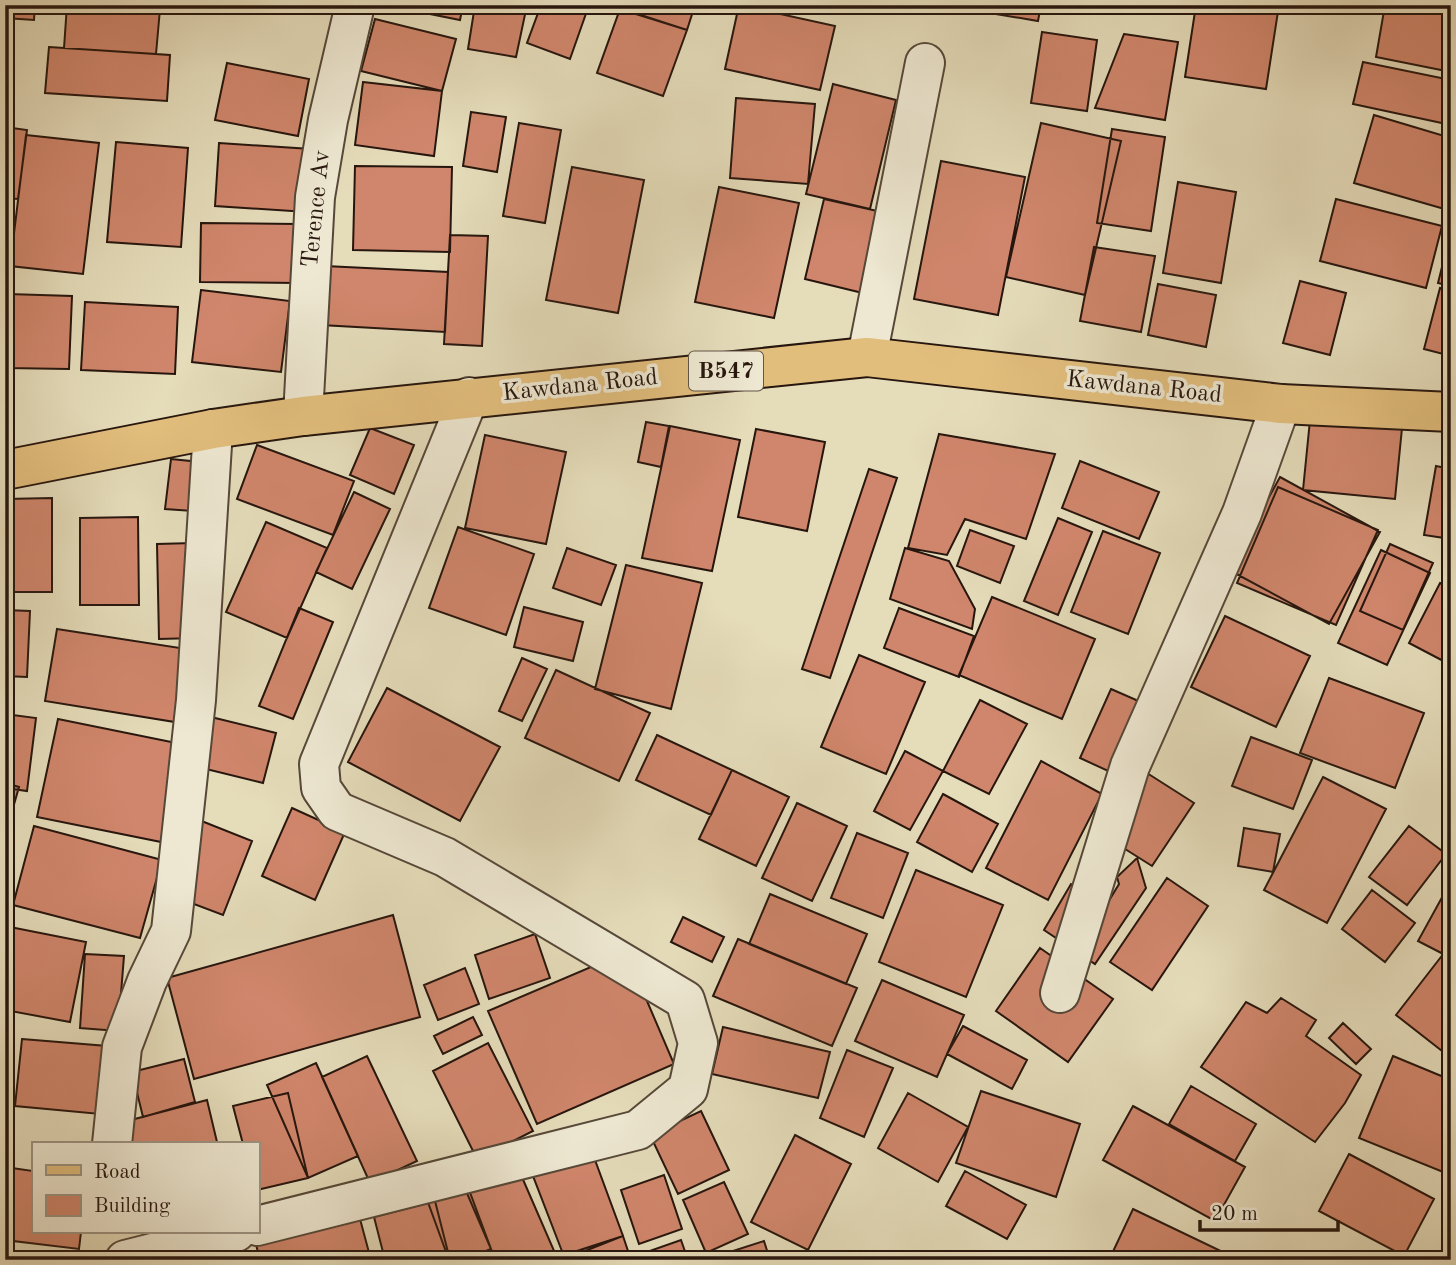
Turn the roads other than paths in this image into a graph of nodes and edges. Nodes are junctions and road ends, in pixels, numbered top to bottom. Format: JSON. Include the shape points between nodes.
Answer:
{"nodes":[{"id":1,"x":355,"y":5,"type":"edge"},
{"id":2,"x":925,"y":63,"type":"dead end"},
{"id":3,"x":867,"y":357,"type":"junction"},
{"id":4,"x":469,"y":397,"type":"junction"},
{"id":5,"x":1280,"y":404,"type":"junction"},
{"id":6,"x":1451,"y":412,"type":"edge"},
{"id":7,"x":303,"y":416,"type":"junction"},
{"id":8,"x":213,"y":429,"type":"junction"},
{"id":9,"x":5,"y":470,"type":"edge"},
{"id":10,"x":1060,"y":993,"type":"dead end"},
{"id":11,"x":112,"y":1142,"type":"edge"},
{"id":12,"x":259,"y":1225,"type":"edge"},
{"id":13,"x":116,"y":1234,"type":"edge"},
{"id":14,"x":228,"y":1234,"type":"edge"},
{"id":15,"x":118,"y":1260,"type":"edge"},
{"id":16,"x":125,"y":1260,"type":"edge"}],
"edges":[{"from":1,"to":7,"type":"street","name":"Terence Av","via":[[314,197]]},
{"from":2,"to":3,"type":"street"},
{"from":3,"to":4,"type":"main road","name":"Kawdana Road","number":"B547"},
{"from":3,"to":5,"type":"main road","name":"Kawdana Road","number":"B547"},
{"from":4,"to":7,"type":"main road","name":"Kawdana Road","number":"B547"},
{"from":4,"to":12,"type":"street","via":[[319,764],[321,788],[337,811],[445,857],[685,1000],[698,1043],[688,1089],[638,1130]]},
{"from":5,"to":6,"type":"main road","name":"Kawdana Road","number":"B547"},
{"from":5,"to":10,"type":"street","via":[[1242,513],[1130,766]]},
{"from":7,"to":8,"type":"main road","name":"Kawdana Road","number":"B547"},
{"from":8,"to":9,"type":"main road","name":"Kawdana Road","number":"B547"},
{"from":8,"to":11,"type":"street","via":[[196,700],[171,931],[122,1047]]},
{"from":13,"to":15,"type":"street"},
{"from":14,"to":16,"type":"street"}]}
